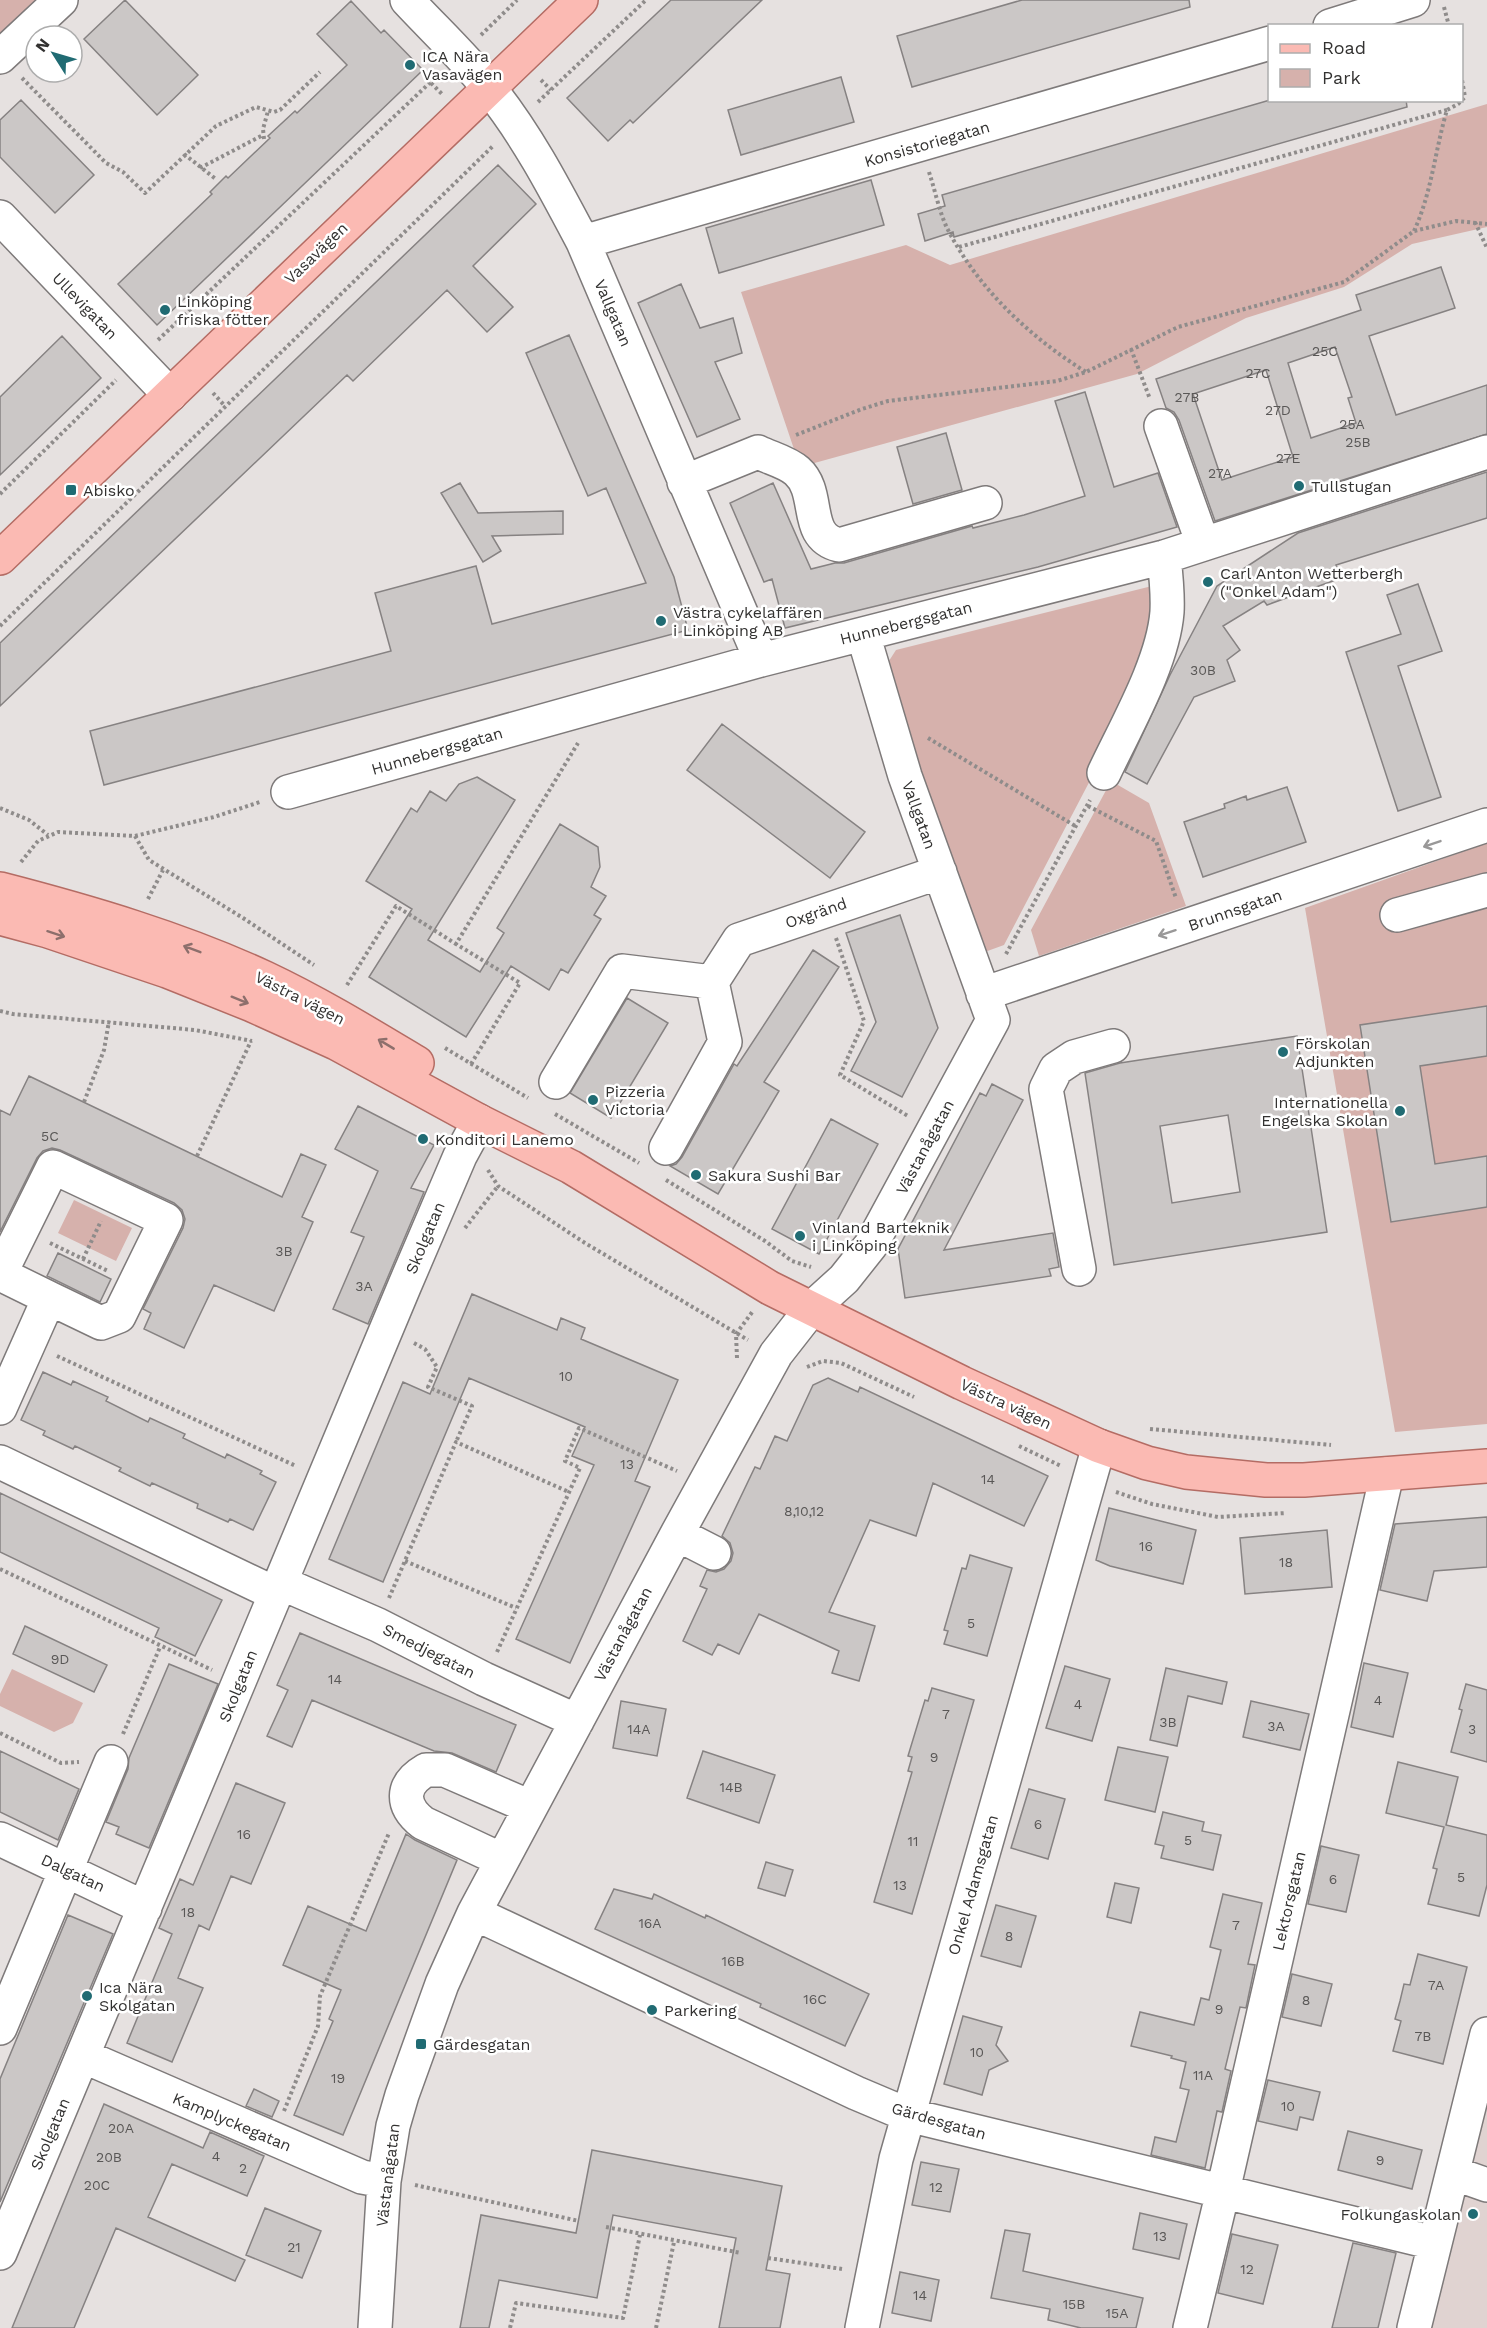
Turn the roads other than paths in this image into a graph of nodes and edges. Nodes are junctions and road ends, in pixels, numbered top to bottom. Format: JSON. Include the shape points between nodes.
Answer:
{"nodes":[{"id":1,"x":61,"y":0,"type":"edge"},
{"id":2,"x":407,"y":0,"type":"edge"},
{"id":3,"x":581,"y":0,"type":"edge"},
{"id":4,"x":1322,"y":0,"type":"edge"},
{"id":5,"x":1413,"y":0,"type":"edge"},
{"id":6,"x":1328,"y":24,"type":"edge"},
{"id":7,"x":1335,"y":24,"type":"edge"},
{"id":8,"x":1268,"y":43,"type":"edge"},
{"id":9,"x":0,"y":57,"type":"edge"},
{"id":10,"x":489,"y":88,"type":"junction"},
{"id":11,"x":0,"y":217,"type":"edge"},
{"id":12,"x":583,"y":242,"type":"junction"},
{"id":13,"x":170,"y":395,"type":"junction"},
{"id":14,"x":1161,"y":426,"type":"road end"},
{"id":15,"x":1487,"y":452,"type":"edge"},
{"id":16,"x":684,"y":482,"type":"junction"},
{"id":17,"x":985,"y":503,"type":"dead end"},
{"id":18,"x":1203,"y":544,"type":"junction"},
{"id":19,"x":1164,"y":556,"type":"junction"},
{"id":20,"x":0,"y":558,"type":"edge"},
{"id":21,"x":863,"y":634,"type":"junction"},
{"id":22,"x":761,"y":660,"type":"junction"},
{"id":23,"x":1104,"y":773,"type":"road end"},
{"id":24,"x":288,"y":792,"type":"road end"},
{"id":25,"x":1487,"y":825,"type":"edge"},
{"id":26,"x":940,"y":872,"type":"junction"},
{"id":27,"x":9,"y":878,"type":"edge"},
{"id":28,"x":1487,"y":890,"type":"edge"},
{"id":29,"x":1396,"y":915,"type":"dead end"},
{"id":30,"x":0,"y":918,"type":"edge"},
{"id":31,"x":712,"y":982,"type":"junction"},
{"id":32,"x":983,"y":994,"type":"junction"},
{"id":33,"x":1113,"y":1047,"type":"dead end"},
{"id":34,"x":546,"y":1097,"type":"road end"},
{"id":35,"x":479,"y":1120,"type":"junction"},
{"id":36,"x":657,"y":1164,"type":"road end"},
{"id":37,"x":571,"y":1167,"type":"junction"},
{"id":38,"x":1078,"y":1269,"type":"dead end"},
{"id":39,"x":0,"y":1274,"type":"edge"},
{"id":40,"x":49,"y":1298,"type":"junction"},
{"id":41,"x":812,"y":1308,"type":"junction"},
{"id":42,"x":0,"y":1408,"type":"edge"},
{"id":43,"x":1099,"y":1446,"type":"junction"},
{"id":44,"x":0,"y":1462,"type":"edge"},
{"id":45,"x":1487,"y":1466,"type":"edge"},
{"id":46,"x":1387,"y":1474,"type":"junction"},
{"id":47,"x":677,"y":1534,"type":"junction"},
{"id":48,"x":714,"y":1553,"type":"dead end"},
{"id":49,"x":278,"y":1588,"type":"junction"},
{"id":50,"x":577,"y":1720,"type":"junction"},
{"id":51,"x":111,"y":1762,"type":"road end"},
{"id":52,"x":530,"y":1807,"type":"junction"},
{"id":53,"x":0,"y":1839,"type":"edge"},
{"id":54,"x":502,"y":1860,"type":"junction"},
{"id":55,"x":64,"y":1869,"type":"junction"},
{"id":56,"x":145,"y":1908,"type":"junction"},
{"id":57,"x":474,"y":1913,"type":"junction"},
{"id":58,"x":0,"y":2028,"type":"edge"},
{"id":59,"x":1487,"y":2034,"type":"edge"},
{"id":60,"x":82,"y":2056,"type":"junction"},
{"id":61,"x":908,"y":2115,"type":"junction"},
{"id":62,"x":1453,"y":2173,"type":"junction"},
{"id":63,"x":384,"y":2181,"type":"junction"},
{"id":64,"x":1487,"y":2186,"type":"edge"},
{"id":65,"x":1223,"y":2191,"type":"junction"},
{"id":66,"x":7,"y":2214,"type":"edge"},
{"id":67,"x":1434,"y":2242,"type":"junction"},
{"id":68,"x":0,"y":2253,"type":"edge"},
{"id":69,"x":375,"y":2328,"type":"edge"},
{"id":70,"x":862,"y":2328,"type":"edge"},
{"id":71,"x":1190,"y":2328,"type":"edge"},
{"id":72,"x":1413,"y":2328,"type":"edge"}],
"edges":[{"from":1,"to":9,"type":"street"},
{"from":2,"to":10,"type":"street","name":"Vallgatan"},
{"from":3,"to":10,"type":"main road","name":"Vasavägen"},
{"from":4,"to":6,"type":"street"},
{"from":5,"to":7,"type":"street"},
{"from":8,"to":12,"type":"street","name":"Konsistoriegatan"},
{"from":10,"to":12,"type":"street","name":"Vallgatan","via":[[555,189]]},
{"from":10,"to":13,"type":"main road","name":"Vasavägen"},
{"from":11,"to":13,"type":"street","name":"Ullevigatan"},
{"from":12,"to":16,"type":"street","name":"Vallgatan"},
{"from":13,"to":20,"type":"main road","name":"Vasavägen"},
{"from":14,"to":18,"type":"street"},
{"from":15,"to":18,"type":"street","name":"Hunnebergsgatan"},
{"from":16,"to":17,"type":"street","via":[[758,452],[798,472],[812,496],[819,532],[827,542],[839,545]]},
{"from":16,"to":22,"type":"street","name":"Vallgatan"},
{"from":18,"to":19,"type":"street","name":"Hunnebergsgatan"},
{"from":19,"to":21,"type":"street","name":"Hunnebergsgatan"},
{"from":19,"to":23,"type":"street","via":[[1167,613],[1162,641]]},
{"from":21,"to":22,"type":"street","name":"Hunnebergsgatan"},
{"from":21,"to":26,"type":"street","name":"Vallgatan","via":[[905,776]]},
{"from":22,"to":24,"type":"street","name":"Hunnebergsgatan"},
{"from":25,"to":32,"type":"street","name":"Brunnsgatan","one_way":true},
{"from":26,"to":31,"type":"street","name":"Oxgränd","via":[[739,940]]},
{"from":26,"to":32,"type":"street","name":"Vallgatan"},
{"from":37,"to":27,"type":"main road","name":"Västra vägen","one_way":true,"via":[[490,1106],[348,1021],[274,983],[149,933],[58,904]]},
{"from":28,"to":29,"type":"street"},
{"from":30,"to":35,"type":"main road","name":"Västra vägen","one_way":true,"via":[[167,971],[252,1005],[336,1043]]},
{"from":31,"to":34,"type":"street","via":[[622,971]]},
{"from":31,"to":36,"type":"street","via":[[725,1042]]},
{"from":32,"to":41,"type":"street","name":"Västanågatan","via":[[993,1020],[872,1245],[844,1279]]},
{"from":33,"to":38,"type":"street","via":[[1074,1058],[1056,1069],[1046,1089]]},
{"from":35,"to":37,"type":"main road","name":"Västra vägen"},
{"from":35,"to":49,"type":"street","name":"Skolgatan","via":[[460,1156]]},
{"from":37,"to":41,"type":"main road","name":"Västra vägen","via":[[770,1288]]},
{"from":39,"to":40,"type":"street"},
{"from":39,"to":40,"type":"street","via":[[53,1167],[166,1220],[119,1316],[101,1323]]},
{"from":40,"to":42,"type":"street"},
{"from":41,"to":43,"type":"main road","name":"Västra vägen"},
{"from":41,"to":47,"type":"street","name":"Västanågatan","via":[[776,1354]]},
{"from":43,"to":46,"type":"main road","name":"Västra vägen","via":[[1147,1463],[1226,1477],[1304,1480]]},
{"from":43,"to":61,"type":"street","name":"Onkel Adamsgatan"},
{"from":44,"to":49,"type":"street","name":"Smedjegatan"},
{"from":45,"to":46,"type":"main road","name":"Västra vägen"},
{"from":46,"to":65,"type":"street","name":"Lektorsgatan"},
{"from":47,"to":48,"type":"street"},
{"from":47,"to":50,"type":"street","name":"Västanågatan"},
{"from":49,"to":50,"type":"street","name":"Smedjegatan","via":[[378,1625],[484,1679]]},
{"from":49,"to":56,"type":"street","name":"Skolgatan"},
{"from":50,"to":52,"type":"street","name":"Västanågatan"},
{"from":51,"to":55,"type":"street"},
{"from":52,"to":54,"type":"street","name":"Västanågatan"},
{"from":52,"to":54,"type":"street","via":[[445,1770],[426,1770],[413,1779],[406,1794],[409,1809],[423,1823]]},
{"from":53,"to":55,"type":"street","name":"Dalgatan"},
{"from":54,"to":57,"type":"street","name":"Västanågatan"},
{"from":55,"to":56,"type":"street","name":"Dalgatan"},
{"from":55,"to":58,"type":"street"},
{"from":56,"to":60,"type":"street","name":"Skolgatan"},
{"from":57,"to":61,"type":"street","name":"Gärdesgatan"},
{"from":57,"to":63,"type":"street","name":"Västanågatan","via":[[442,1984],[402,2095]]},
{"from":59,"to":62,"type":"street"},
{"from":60,"to":63,"type":"street","name":"Kamplyckegatan","via":[[362,2177]]},
{"from":60,"to":66,"type":"street","name":"Skolgatan"},
{"from":61,"to":65,"type":"street","name":"Gärdesgatan"},
{"from":61,"to":70,"type":"street","name":"Onkel Adamsgatan"},
{"from":62,"to":64,"type":"street"},
{"from":62,"to":67,"type":"street"},
{"from":63,"to":69,"type":"street","name":"Västanågatan"},
{"from":65,"to":67,"type":"street","name":"Gärdesgatan"},
{"from":65,"to":71,"type":"street","name":"Lektorsgatan"},
{"from":66,"to":68,"type":"street","name":"Skolgatan"},
{"from":67,"to":72,"type":"street"}]}
